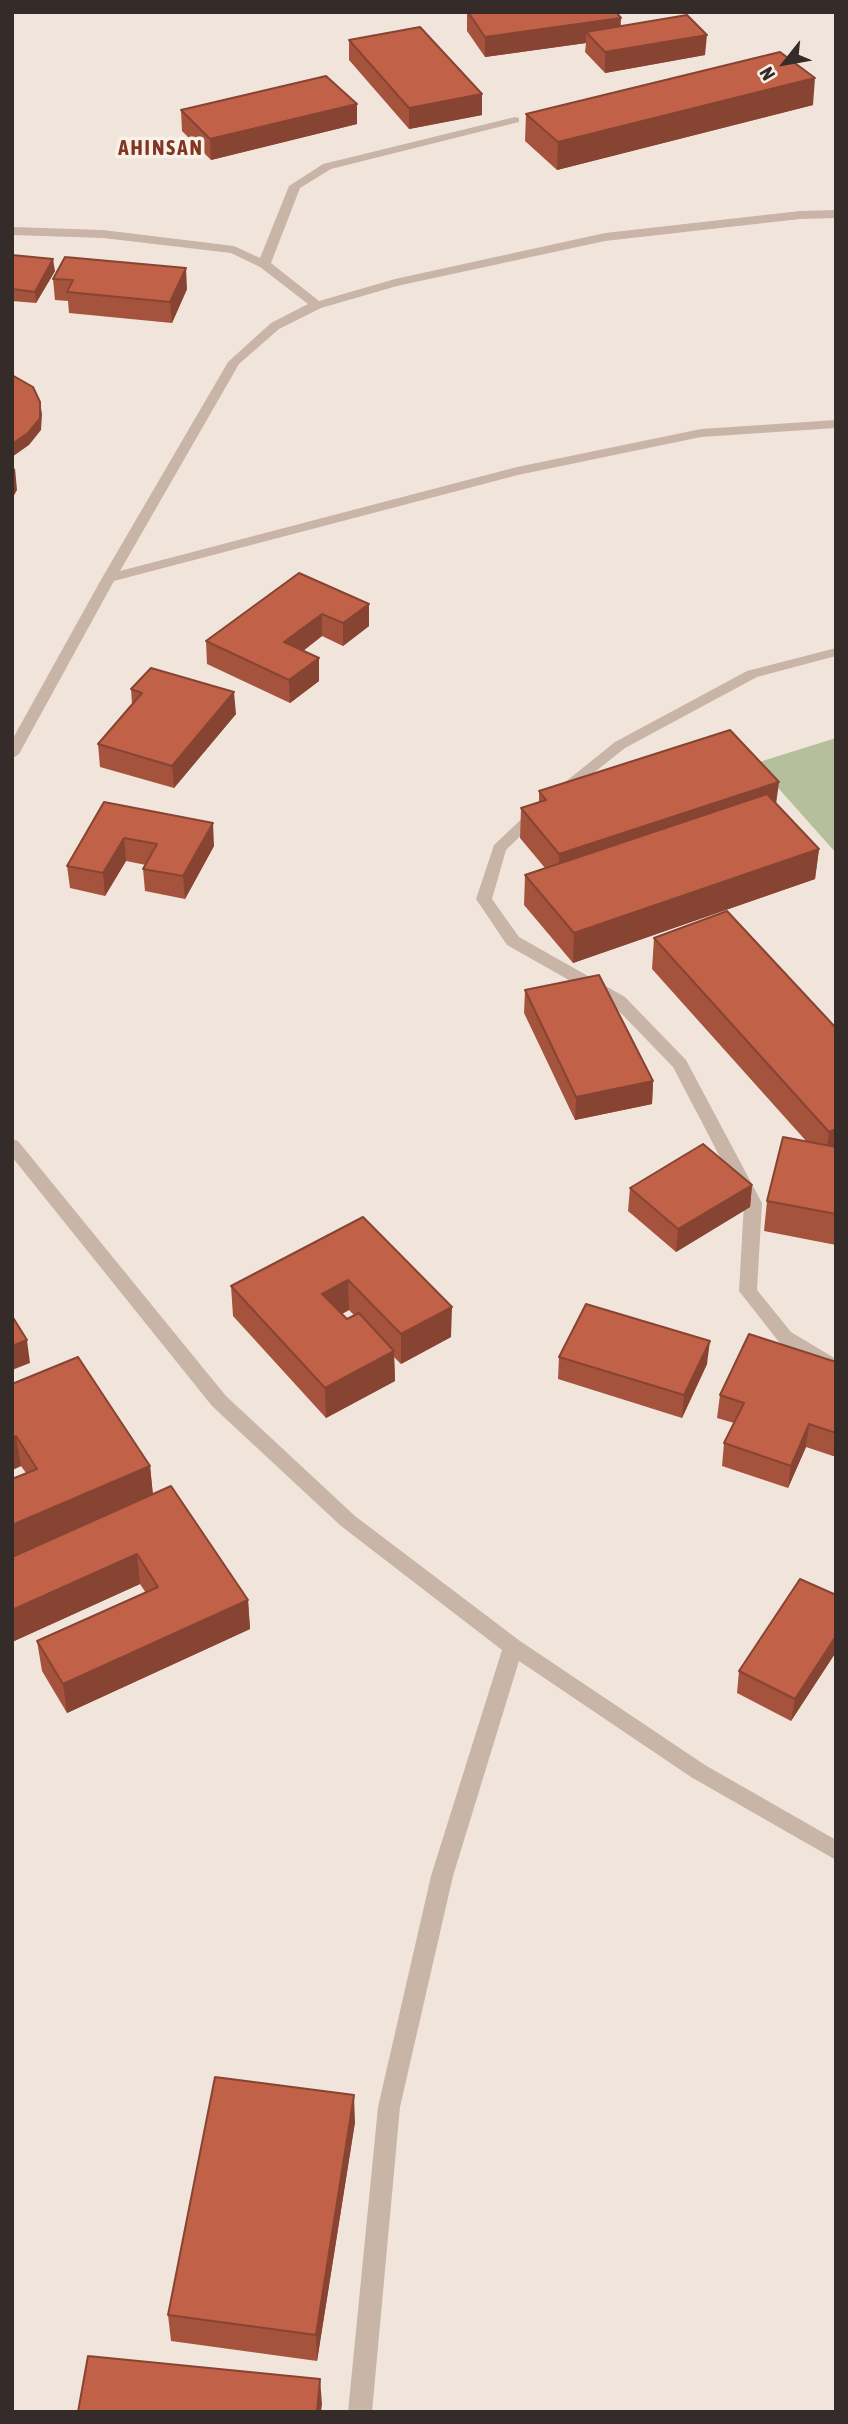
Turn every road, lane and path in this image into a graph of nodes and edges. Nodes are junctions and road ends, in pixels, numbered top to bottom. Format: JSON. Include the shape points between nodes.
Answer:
{"nodes":[{"id":1,"x":515,"y":120,"type":"dead end"},
{"id":2,"x":836,"y":214,"type":"edge"},
{"id":3,"x":12,"y":231,"type":"edge"},
{"id":4,"x":264,"y":264,"type":"junction"},
{"id":5,"x":317,"y":305,"type":"junction"},
{"id":6,"x":836,"y":424,"type":"edge"},
{"id":7,"x":109,"y":578,"type":"junction"},
{"id":8,"x":836,"y":652,"type":"edge"},
{"id":9,"x":12,"y":754,"type":"edge"},
{"id":10,"x":12,"y":1145,"type":"edge"},
{"id":11,"x":836,"y":1368,"type":"edge"},
{"id":12,"x":513,"y":1647,"type":"junction"},
{"id":13,"x":836,"y":1851,"type":"edge"},
{"id":14,"x":360,"y":2412,"type":"edge"}],
"edges":[{"from":1,"to":4,"type":"street","via":[[327,166],[295,186]]},
{"from":2,"to":5,"type":"street","via":[[605,237]]},
{"from":3,"to":4,"type":"street","via":[[103,234],[234,250]]},
{"from":4,"to":5,"type":"street"},
{"from":5,"to":7,"type":"street","via":[[275,326],[234,362]]},
{"from":6,"to":7,"type":"street","via":[[701,433],[530,468]]},
{"from":7,"to":9,"type":"street"},
{"from":8,"to":11,"type":"street","via":[[752,674],[620,745],[499,848],[484,900],[513,941],[619,1002],[680,1065],[753,1203],[748,1291],[785,1337]]},
{"from":10,"to":12,"type":"street","via":[[219,1401],[348,1521]]},
{"from":12,"to":13,"type":"street","via":[[698,1771]]},
{"from":12,"to":14,"type":"street","via":[[442,1876],[389,2107]]}]}
